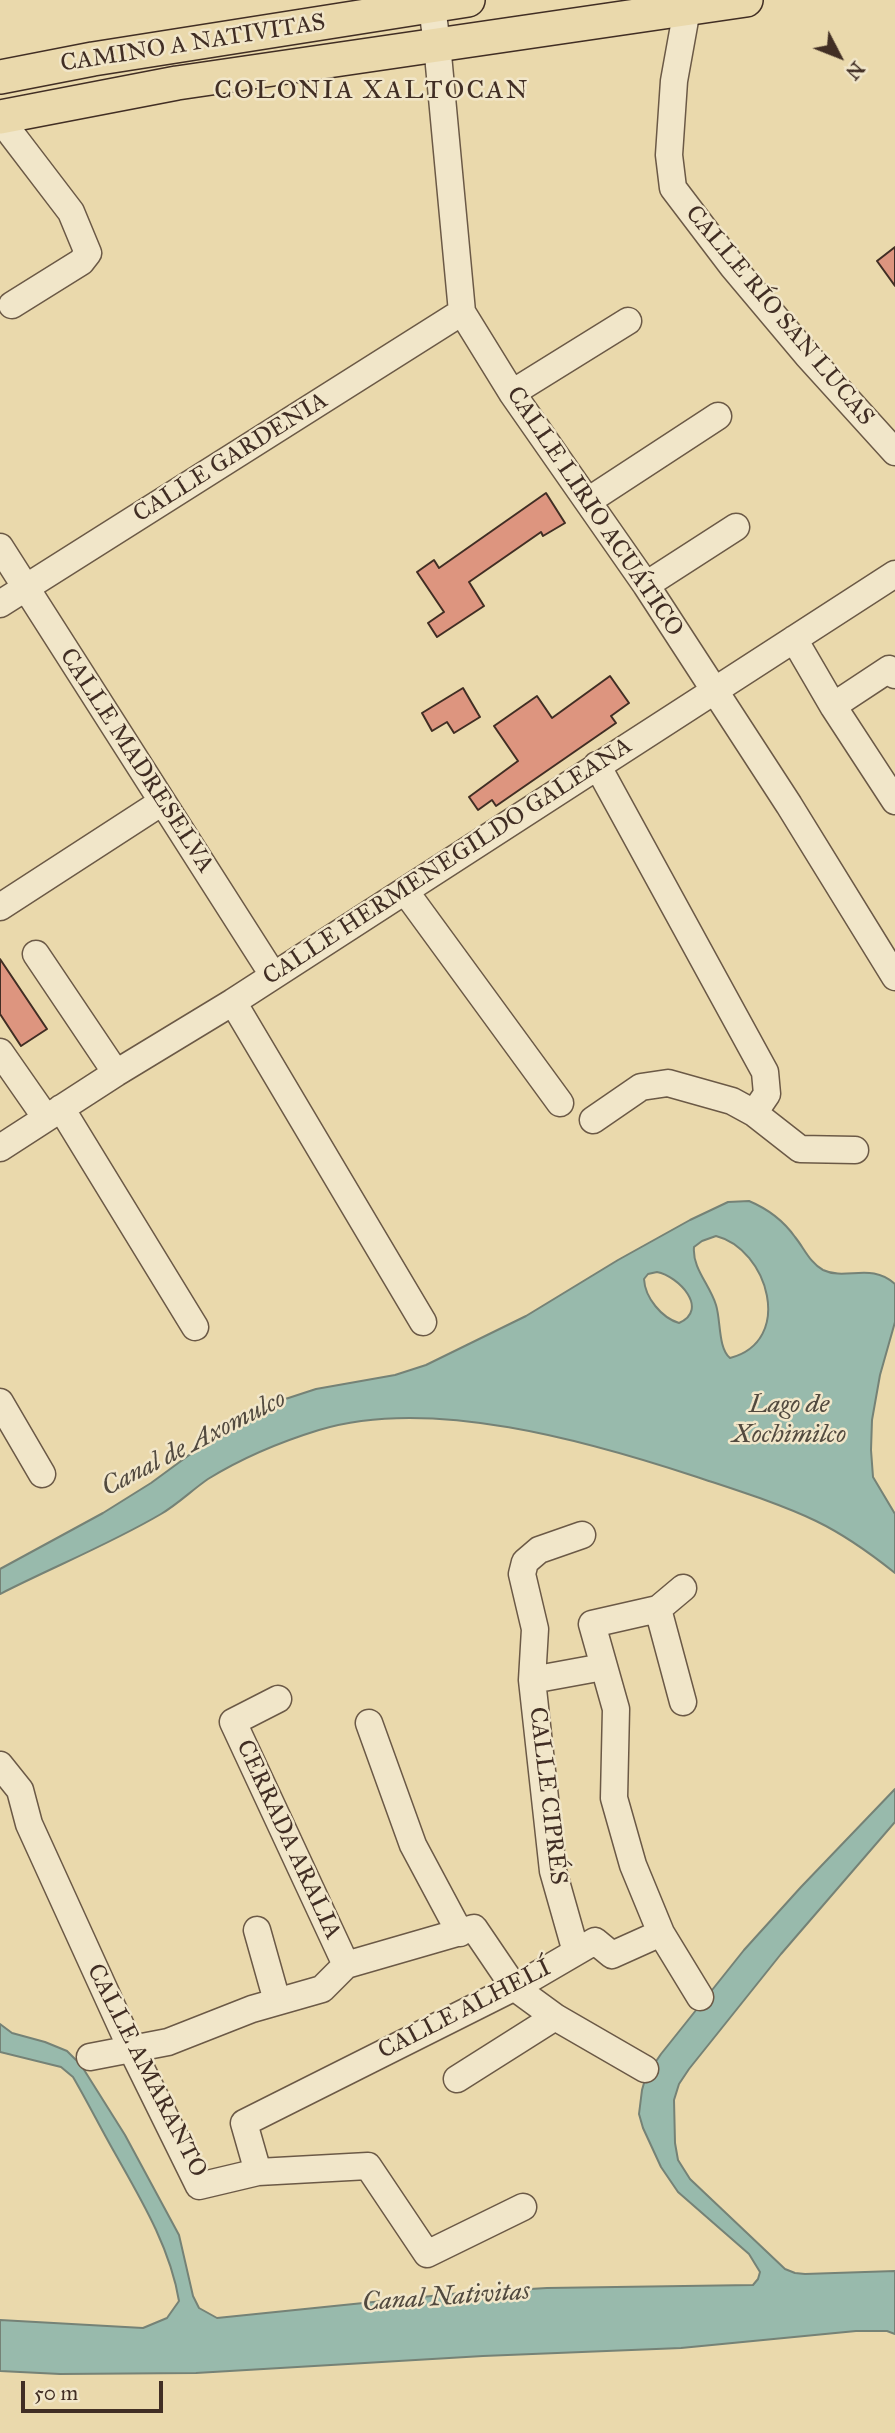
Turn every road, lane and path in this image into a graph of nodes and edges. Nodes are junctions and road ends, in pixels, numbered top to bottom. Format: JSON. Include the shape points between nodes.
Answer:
{"nodes":[{"id":1,"x":468,"y":0,"type":"edge"},
{"id":2,"x":746,"y":0,"type":"edge"},
{"id":3,"x":431,"y":3,"type":"edge"},
{"id":4,"x":687,"y":9,"type":"junction"},
{"id":5,"x":438,"y":44,"type":"junction"},
{"id":6,"x":0,"y":77,"type":"edge"},
{"id":7,"x":0,"y":118,"type":"edge"},
{"id":8,"x":12,"y":305,"type":"dead end"},
{"id":9,"x":462,"y":312,"type":"junction"},
{"id":10,"x":628,"y":321,"type":"dead end"},
{"id":11,"x":512,"y":393,"type":"junction"},
{"id":12,"x":718,"y":416,"type":"dead end"},
{"id":13,"x":895,"y":452,"type":"edge"},
{"id":14,"x":588,"y":501,"type":"junction"},
{"id":15,"x":736,"y":527,"type":"dead end"},
{"id":16,"x":0,"y":547,"type":"edge"},
{"id":17,"x":895,"y":574,"type":"edge"},
{"id":18,"x":646,"y":584,"type":"junction"},
{"id":19,"x":25,"y":587,"type":"junction"},
{"id":20,"x":0,"y":604,"type":"edge"},
{"id":21,"x":794,"y":639,"type":"junction"},
{"id":22,"x":895,"y":675,"type":"edge"},
{"id":23,"x":713,"y":691,"type":"junction"},
{"id":24,"x":833,"y":706,"type":"junction"},
{"id":25,"x":597,"y":765,"type":"junction"},
{"id":26,"x":895,"y":801,"type":"edge"},
{"id":27,"x":162,"y":802,"type":"junction"},
{"id":28,"x":405,"y":891,"type":"junction"},
{"id":29,"x":0,"y":907,"type":"edge"},
{"id":30,"x":36,"y":954,"type":"dead end"},
{"id":31,"x":273,"y":975,"type":"junction"},
{"id":32,"x":895,"y":976,"type":"edge"},
{"id":33,"x":233,"y":1002,"type":"junction"},
{"id":34,"x":0,"y":1052,"type":"edge"},
{"id":35,"x":116,"y":1073,"type":"junction"},
{"id":36,"x":559,"y":1104,"type":"dead end"},
{"id":37,"x":54,"y":1113,"type":"junction"},
{"id":38,"x":754,"y":1113,"type":"junction"},
{"id":39,"x":593,"y":1120,"type":"dead end"},
{"id":40,"x":0,"y":1148,"type":"edge"},
{"id":41,"x":855,"y":1150,"type":"dead end"},
{"id":42,"x":423,"y":1322,"type":"dead end"},
{"id":43,"x":195,"y":1326,"type":"dead end"},
{"id":44,"x":0,"y":1402,"type":"edge"},
{"id":45,"x":42,"y":1474,"type":"dead end"},
{"id":46,"x":582,"y":1535,"type":"dead end"},
{"id":47,"x":684,"y":1588,"type":"dead end"},
{"id":48,"x":658,"y":1609,"type":"junction"},
{"id":49,"x":603,"y":1668,"type":"junction"},
{"id":50,"x":532,"y":1680,"type":"junction"},
{"id":51,"x":278,"y":1699,"type":"dead end"},
{"id":52,"x":683,"y":1702,"type":"dead end"},
{"id":53,"x":369,"y":1723,"type":"dead end"},
{"id":54,"x":0,"y":1765,"type":"edge"},
{"id":55,"x":257,"y":1930,"type":"dead end"},
{"id":56,"x":460,"y":1933,"type":"junction"},
{"id":57,"x":661,"y":1933,"type":"junction"},
{"id":58,"x":576,"y":1952,"type":"junction"},
{"id":59,"x":346,"y":1965,"type":"junction"},
{"id":60,"x":514,"y":1987,"type":"junction"},
{"id":61,"x":700,"y":1997,"type":"dead end"},
{"id":62,"x":277,"y":2001,"type":"junction"},
{"id":63,"x":555,"y":2017,"type":"junction"},
{"id":64,"x":131,"y":2048,"type":"junction"},
{"id":65,"x":90,"y":2057,"type":"dead end"},
{"id":66,"x":645,"y":2069,"type":"dead end"},
{"id":67,"x":457,"y":2079,"type":"dead end"},
{"id":68,"x":258,"y":2172,"type":"junction"},
{"id":69,"x":523,"y":2207,"type":"dead end"}],
"edges":[{"from":1,"to":3,"type":"main road","name":"CAMINO A NATIVITAS"},
{"from":2,"to":4,"type":"main road","name":"CAMINO A NATIVITAS"},
{"from":3,"to":5,"type":"street","name":"CALLE LIRIO ACUÁTICO"},
{"from":3,"to":6,"type":"main road","name":"CAMINO A NATIVITAS"},
{"from":4,"to":5,"type":"main road","name":"CAMINO A NATIVITAS"},
{"from":4,"to":13,"type":"street","name":"CALLE RÍO SAN LUCAS","via":[[674,81],[669,155],[673,188],[758,296]]},
{"from":5,"to":7,"type":"main road","name":"CAMINO A NATIVITAS","via":[[177,83]]},
{"from":5,"to":9,"type":"street","name":"CALLE LIRIO ACUÁTICO"},
{"from":7,"to":8,"type":"street","via":[[71,212],[88,253]]},
{"from":9,"to":11,"type":"street","name":"CALLE LIRIO ACUÁTICO"},
{"from":9,"to":19,"type":"street","name":"CALLE GARDENIA"},
{"from":10,"to":11,"type":"street"},
{"from":11,"to":14,"type":"street","name":"CALLE LIRIO ACUÁTICO"},
{"from":12,"to":14,"type":"street"},
{"from":14,"to":18,"type":"street","name":"CALLE LIRIO ACUÁTICO"},
{"from":15,"to":18,"type":"street"},
{"from":16,"to":19,"type":"street","name":"CALLE MADRESELVA"},
{"from":17,"to":21,"type":"street","name":"CALLE HERMENEGILDO GALEANA"},
{"from":18,"to":23,"type":"street","name":"CALLE LIRIO ACUÁTICO"},
{"from":19,"to":20,"type":"street","name":"CALLE GARDENIA"},
{"from":19,"to":27,"type":"street","name":"CALLE MADRESELVA"},
{"from":21,"to":23,"type":"street","name":"CALLE HERMENEGILDO GALEANA"},
{"from":21,"to":24,"type":"street"},
{"from":22,"to":24,"type":"street","via":[[889,669]]},
{"from":23,"to":25,"type":"street","name":"CALLE HERMENEGILDO GALEANA"},
{"from":23,"to":32,"type":"street","name":"CALLE LIRIO ACUÁTICO"},
{"from":24,"to":26,"type":"street"},
{"from":25,"to":28,"type":"street","name":"CALLE HERMENEGILDO GALEANA"},
{"from":25,"to":38,"type":"street","via":[[765,1072],[767,1094]]},
{"from":27,"to":29,"type":"street"},
{"from":27,"to":31,"type":"street","name":"CALLE MADRESELVA"},
{"from":28,"to":31,"type":"street","name":"CALLE HERMENEGILDO GALEANA"},
{"from":28,"to":36,"type":"street"},
{"from":30,"to":35,"type":"street"},
{"from":31,"to":33,"type":"street","name":"CALLE HERMENEGILDO GALEANA"},
{"from":33,"to":35,"type":"street","name":"CALLE HERMENEGILDO GALEANA"},
{"from":33,"to":42,"type":"street"},
{"from":34,"to":37,"type":"street"},
{"from":35,"to":37,"type":"street","name":"CALLE HERMENEGILDO GALEANA"},
{"from":37,"to":40,"type":"street","name":"CALLE HERMENEGILDO GALEANA"},
{"from":37,"to":43,"type":"street"},
{"from":38,"to":39,"type":"street","via":[[732,1101],[667,1083],[641,1087]]},
{"from":38,"to":41,"type":"street","via":[[800,1149]]},
{"from":44,"to":45,"type":"street"},
{"from":46,"to":50,"type":"street","name":"CALLE CIPRÉS","via":[[539,1550],[525,1562],[525,1593],[535,1629]]},
{"from":47,"to":48,"type":"street"},
{"from":48,"to":49,"type":"street","via":[[592,1624]]},
{"from":48,"to":52,"type":"street"},
{"from":49,"to":50,"type":"street"},
{"from":49,"to":57,"type":"street","via":[[615,1709],[614,1798],[633,1865]]},
{"from":50,"to":58,"type":"street","name":"CALLE CIPRÉS","via":[[553,1871]]},
{"from":51,"to":59,"type":"street","name":"CERRADA ARALIA","via":[[233,1722]]},
{"from":53,"to":56,"type":"street","via":[[413,1845]]},
{"from":54,"to":64,"type":"street","name":"CALLE AMARANTO","via":[[20,1790],[29,1824]]},
{"from":55,"to":62,"type":"street"},
{"from":56,"to":59,"type":"street"},
{"from":56,"to":60,"type":"street","via":[[474,1928]]},
{"from":57,"to":58,"type":"street","name":"CALLE ALHELÍ","via":[[612,1955],[595,1941]]},
{"from":57,"to":61,"type":"street"},
{"from":58,"to":60,"type":"street","name":"CALLE ALHELÍ"},
{"from":59,"to":62,"type":"street","via":[[322,1989]]},
{"from":60,"to":63,"type":"street"},
{"from":60,"to":68,"type":"street","name":"CALLE ALHELÍ","via":[[244,2123]]},
{"from":62,"to":64,"type":"street","via":[[168,2042]]},
{"from":63,"to":66,"type":"street"},
{"from":63,"to":67,"type":"street"},
{"from":64,"to":65,"type":"street"},
{"from":64,"to":68,"type":"street","name":"CALLE AMARANTO","via":[[199,2186]]},
{"from":68,"to":69,"type":"street","name":"CALLE AMARANTO","via":[[368,2166],[427,2254]]}]}
